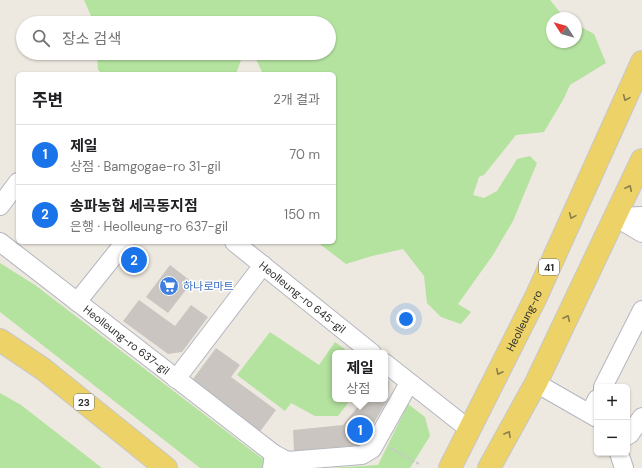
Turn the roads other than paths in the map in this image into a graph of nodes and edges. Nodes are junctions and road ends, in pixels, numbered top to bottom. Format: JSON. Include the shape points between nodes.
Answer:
{"nodes":[{"id":1,"x":642,"y":62,"type":"edge"},
{"id":2,"x":642,"y":160,"type":"edge"},
{"id":3,"x":16,"y":185,"type":"edge"},
{"id":4,"x":0,"y":206,"type":"edge"},
{"id":5,"x":642,"y":216,"type":"edge"},
{"id":6,"x":615,"y":217,"type":"junction"},
{"id":7,"x":642,"y":233,"type":"edge"},
{"id":8,"x":0,"y":242,"type":"edge"},
{"id":9,"x":120,"y":244,"type":"edge"},
{"id":10,"x":237,"y":244,"type":"edge"},
{"id":11,"x":263,"y":265,"type":"junction"},
{"id":12,"x":77,"y":302,"type":"junction"},
{"id":13,"x":642,"y":310,"type":"edge"},
{"id":14,"x":0,"y":340,"type":"edge"},
{"id":15,"x":368,"y":350,"type":"edge"},
{"id":16,"x":388,"y":366,"type":"edge"},
{"id":17,"x":176,"y":379,"type":"junction"},
{"id":18,"x":409,"y":383,"type":"junction"},
{"id":19,"x":536,"y":383,"type":"junction"},
{"id":20,"x":605,"y":384,"type":"edge"},
{"id":21,"x":594,"y":410,"type":"edge"},
{"id":22,"x":642,"y":417,"type":"edge"},
{"id":23,"x":470,"y":430,"type":"junction"},
{"id":24,"x":630,"y":434,"type":"edge"},
{"id":25,"x":620,"y":456,"type":"edge"},
{"id":26,"x":273,"y":461,"type":"edge"},
{"id":27,"x":166,"y":468,"type":"edge"},
{"id":28,"x":450,"y":468,"type":"edge"},
{"id":29,"x":489,"y":468,"type":"edge"},
{"id":30,"x":624,"y":468,"type":"edge"}],
"edges":[{"from":1,"to":23,"type":"main road","name":"Heolleung-ro","number":"41","one_way":true,"via":[[536,297]]},
{"from":6,"to":2,"type":"main road","one_way":true},
{"from":3,"to":4,"type":"street"},
{"from":5,"to":6,"type":"street"},
{"from":6,"to":7,"type":"street"},
{"from":19,"to":6,"type":"main road","one_way":true},
{"from":8,"to":12,"type":"street","name":"Heolleung-ro 637-gil"},
{"from":9,"to":12,"type":"street","name":"Heolleung-ro 637-gil"},
{"from":10,"to":11,"type":"street","name":"Heolleung-ro 645-gil"},
{"from":11,"to":15,"type":"street","name":"Heolleung-ro 645-gil"},
{"from":11,"to":17,"type":"street","name":"Heolleung-ro 637-gil"},
{"from":12,"to":17,"type":"street","name":"Heolleung-ro 637-gil"},
{"from":13,"to":20,"type":"street"},
{"from":14,"to":27,"type":"main road","number":"23","via":[[43,369]]},
{"from":16,"to":18,"type":"street"},
{"from":17,"to":26,"type":"street","name":"Heolleung-ro 637-gil"},
{"from":18,"to":23,"type":"street"},
{"from":18,"to":26,"type":"street","name":"Heolleung-ro 637-gil","via":[[372,449],[362,455]]},
{"from":19,"to":21,"type":"street"},
{"from":29,"to":19,"type":"main road","one_way":true},
{"from":22,"to":24,"type":"street"},
{"from":23,"to":28,"type":"main road","name":"Heolleung-ro","number":"41"},
{"from":25,"to":30,"type":"street"}]}
